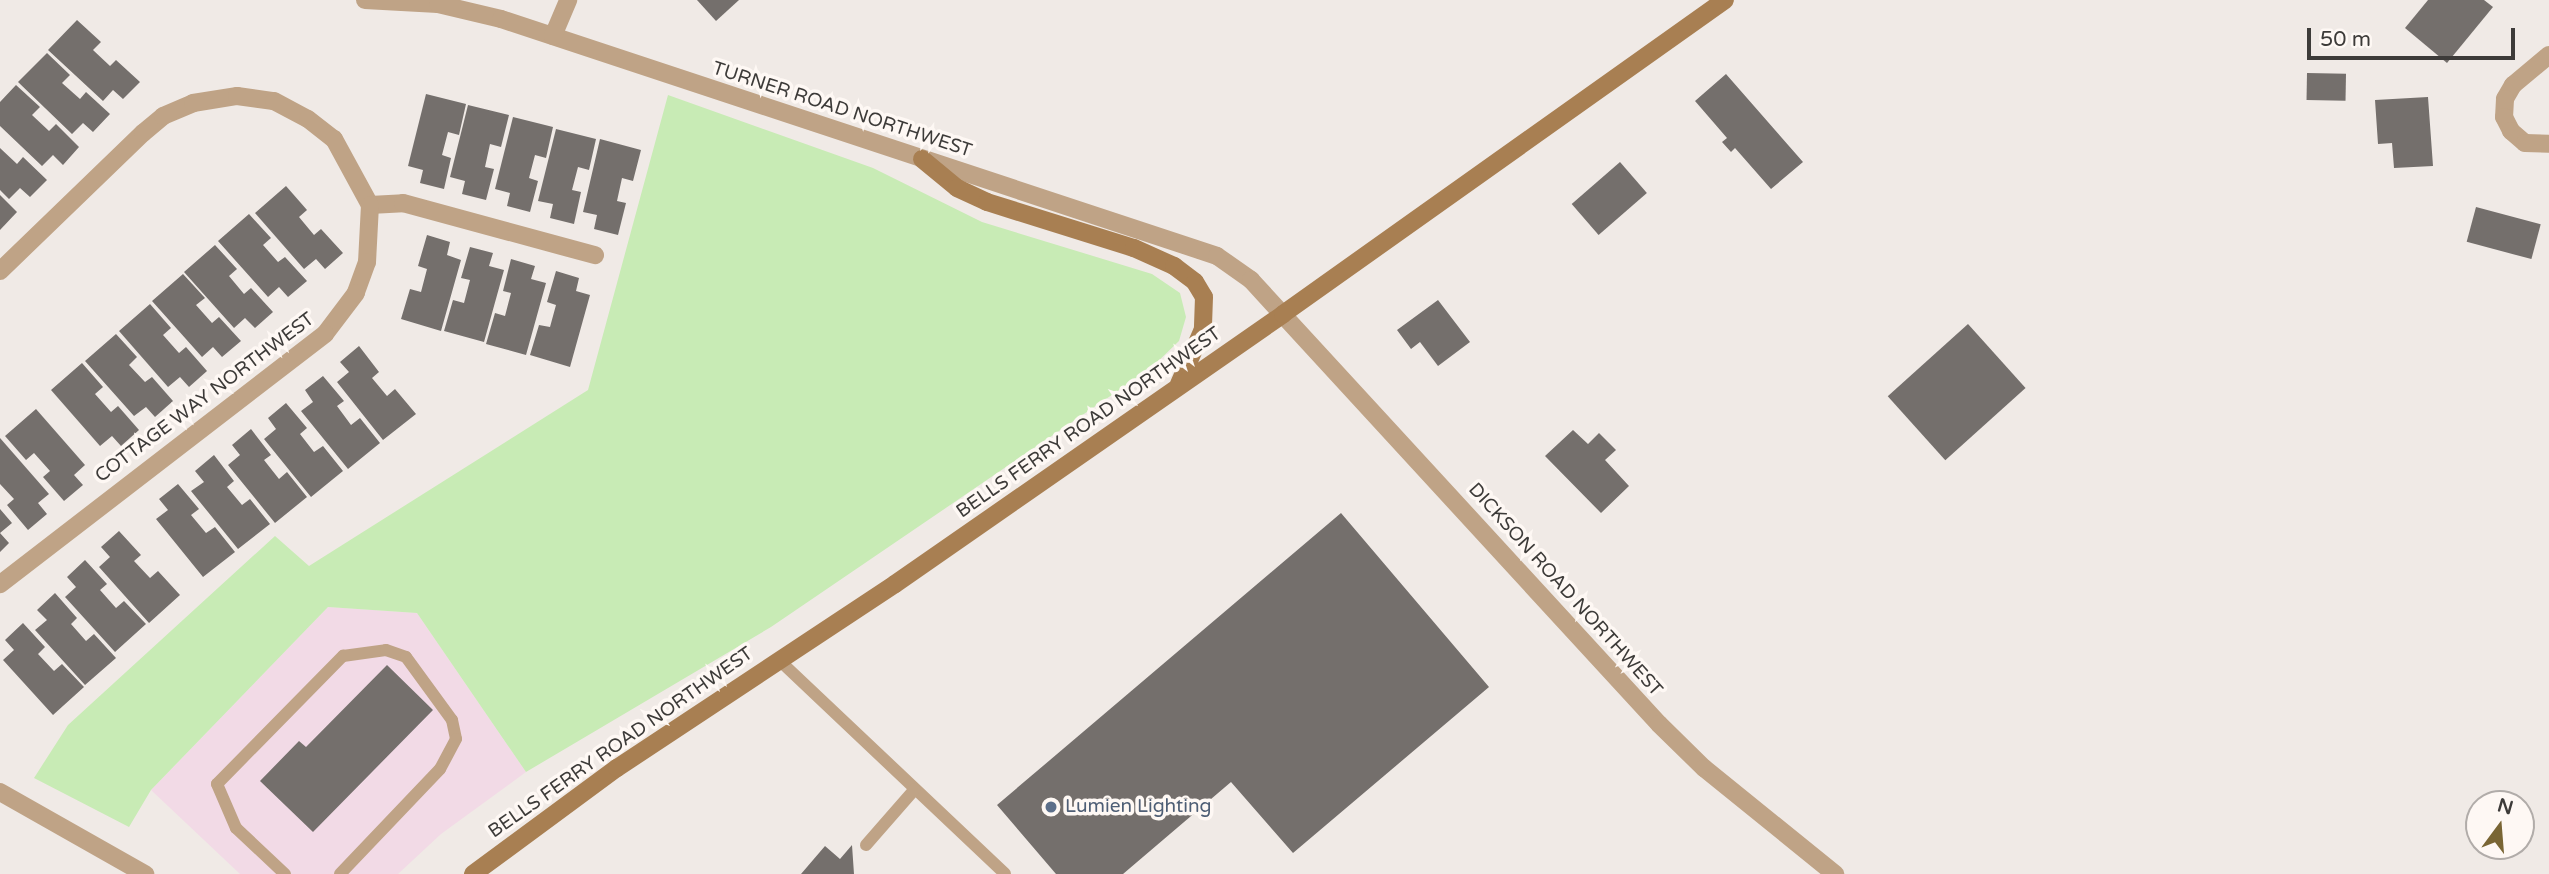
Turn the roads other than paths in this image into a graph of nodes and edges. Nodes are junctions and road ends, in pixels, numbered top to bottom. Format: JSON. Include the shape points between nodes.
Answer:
{"nodes":[{"id":1,"x":365,"y":0,"type":"edge"},
{"id":2,"x":568,"y":0,"type":"edge"},
{"id":3,"x":1725,"y":0,"type":"edge"},
{"id":4,"x":553,"y":36,"type":"junction"},
{"id":5,"x":2549,"y":55,"type":"edge"},
{"id":6,"x":2549,"y":144,"type":"edge"},
{"id":7,"x":922,"y":159,"type":"junction"},
{"id":8,"x":370,"y":205,"type":"junction"},
{"id":9,"x":595,"y":255,"type":"dead end"},
{"id":10,"x":0,"y":271,"type":"edge"},
{"id":11,"x":1283,"y":314,"type":"junction"},
{"id":12,"x":1176,"y":388,"type":"junction"},
{"id":13,"x":0,"y":584,"type":"edge"},
{"id":14,"x":779,"y":660,"type":"junction"},
{"id":15,"x":915,"y":789,"type":"junction"},
{"id":16,"x":0,"y":792,"type":"edge"},
{"id":17,"x":866,"y":845,"type":"dead end"},
{"id":18,"x":145,"y":874,"type":"edge"},
{"id":19,"x":285,"y":874,"type":"edge"},
{"id":20,"x":340,"y":874,"type":"edge"},
{"id":21,"x":472,"y":874,"type":"edge"},
{"id":22,"x":1005,"y":874,"type":"edge"},
{"id":23,"x":1835,"y":874,"type":"edge"}],
"edges":[{"from":1,"to":4,"type":"street","name":"TURNER ROAD NORTHWEST","via":[[461,8]]},
{"from":2,"to":4,"type":"street"},
{"from":3,"to":11,"type":"main road","name":"BELLS FERRY ROAD NORTHWEST"},
{"from":4,"to":7,"type":"street","name":"TURNER ROAD NORTHWEST"},
{"from":5,"to":6,"type":"street","via":[[2514,85],[2505,99],[2504,117],[2525,143]]},
{"from":7,"to":11,"type":"street","name":"TURNER ROAD NORTHWEST","via":[[1217,256],[1251,280]]},
{"from":7,"to":12,"type":"main road","via":[[957,188],[987,202],[1134,248],[1174,266],[1195,282],[1204,297],[1203,329]]},
{"from":8,"to":9,"type":"street","via":[[403,203]]},
{"from":8,"to":10,"type":"street","via":[[334,139],[308,119],[274,101],[237,96],[193,103],[163,116],[142,134]]},
{"from":8,"to":13,"type":"street","name":"COTTAGE WAY NORTHWEST","via":[[367,262],[356,293],[325,334]]},
{"from":11,"to":12,"type":"main road","name":"BELLS FERRY ROAD NORTHWEST"},
{"from":11,"to":23,"type":"street","name":"DICKSON ROAD NORTHWEST","via":[[1659,724],[1735,794]]},
{"from":12,"to":14,"type":"main road","name":"BELLS FERRY ROAD NORTHWEST"},
{"from":14,"to":15,"type":"lane"},
{"from":14,"to":21,"type":"main road","name":"BELLS FERRY ROAD NORTHWEST","via":[[617,768]]},
{"from":15,"to":17,"type":"lane"},
{"from":15,"to":22,"type":"lane"},
{"from":16,"to":18,"type":"street"},
{"from":19,"to":20,"type":"lane","via":[[236,828],[217,784],[342,656],[386,650],[406,657],[452,720],[456,739],[440,769]]}]}
